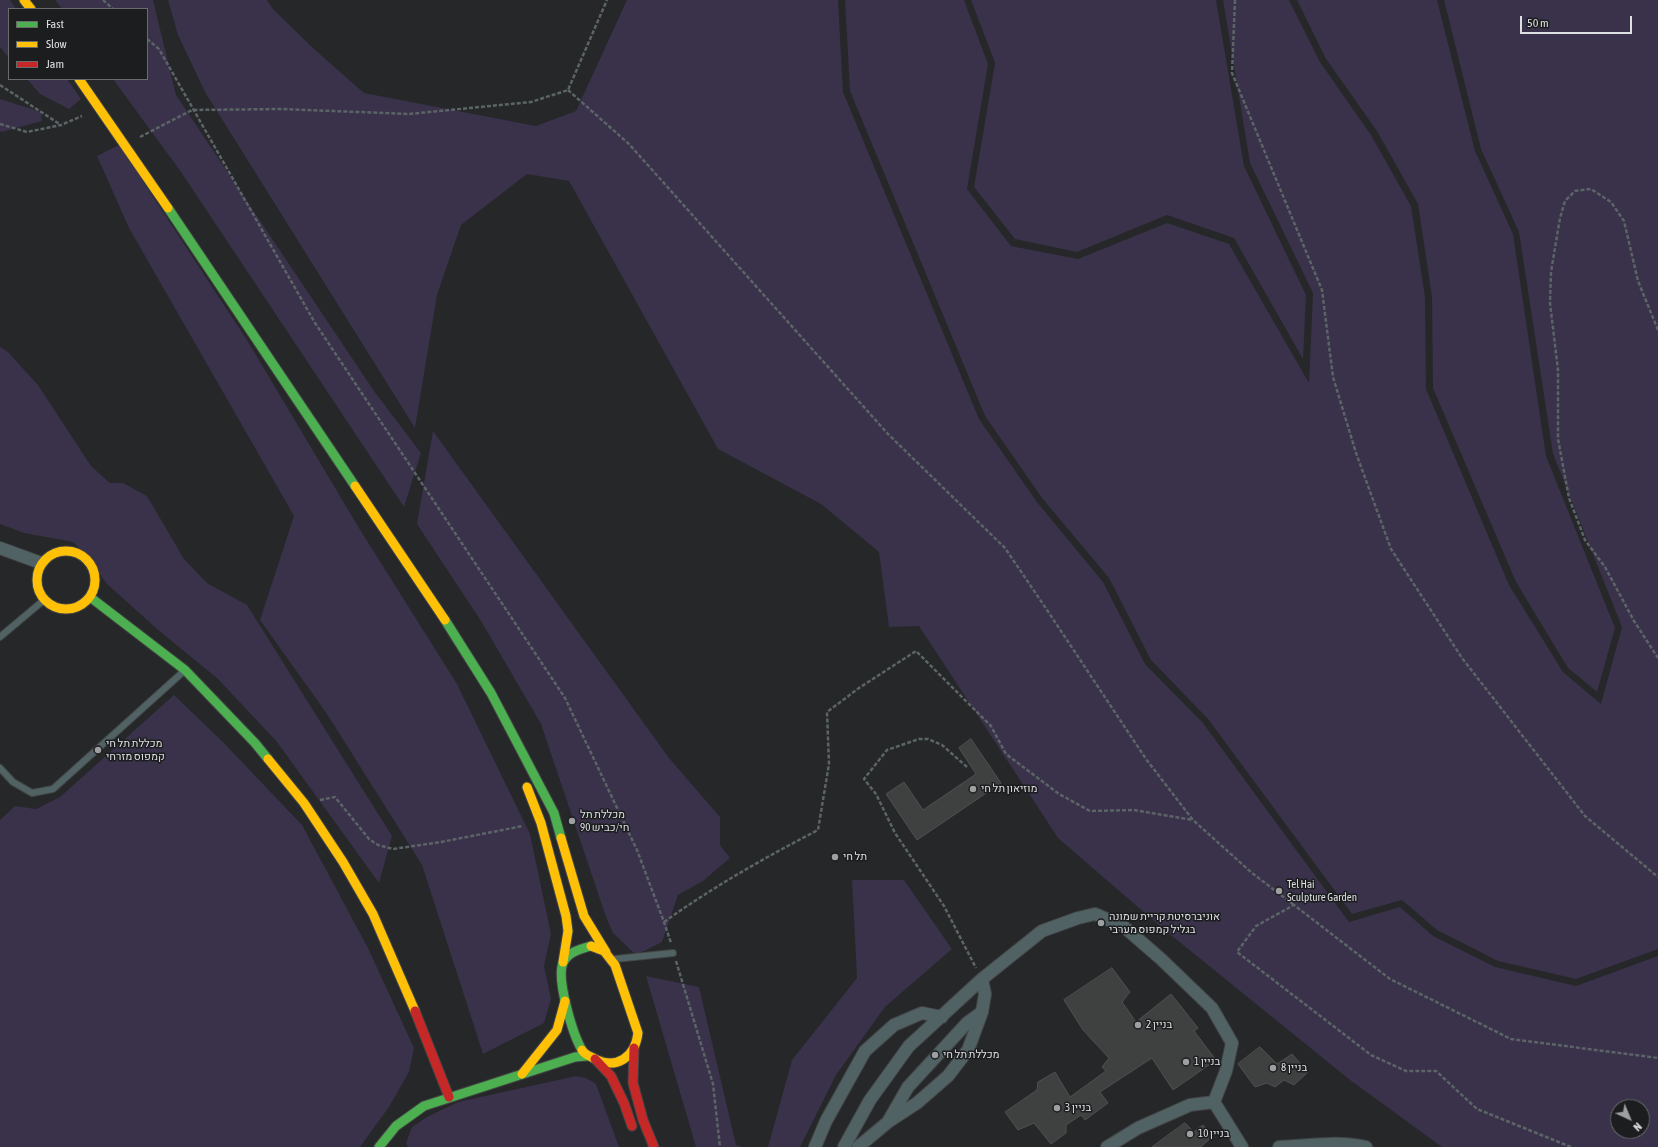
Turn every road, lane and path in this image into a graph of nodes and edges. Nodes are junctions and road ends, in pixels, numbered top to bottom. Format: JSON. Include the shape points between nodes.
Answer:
{"nodes":[{"id":1,"x":24,"y":0,"type":"edge"},
{"id":2,"x":103,"y":0,"type":"edge"},
{"id":3,"x":607,"y":0,"type":"edge"},
{"id":4,"x":1235,"y":0,"type":"edge"},
{"id":5,"x":30,"y":8,"type":"edge"},
{"id":6,"x":112,"y":8,"type":"edge"},
{"id":7,"x":148,"y":40,"type":"edge"},
{"id":8,"x":80,"y":80,"type":"edge"},
{"id":9,"x":0,"y":85,"type":"edge"},
{"id":10,"x":568,"y":90,"type":"junction"},
{"id":11,"x":99,"y":108,"type":"junction"},
{"id":12,"x":192,"y":110,"type":"junction"},
{"id":13,"x":0,"y":124,"type":"edge"},
{"id":14,"x":62,"y":125,"type":"junction"},
{"id":15,"x":126,"y":144,"type":"junction"},
{"id":16,"x":1658,"y":330,"type":"edge"},
{"id":17,"x":0,"y":548,"type":"edge"},
{"id":18,"x":41,"y":563,"type":"junction"},
{"id":19,"x":90,"y":598,"type":"junction"},
{"id":20,"x":44,"y":600,"type":"junction"},
{"id":21,"x":0,"y":637,"type":"edge"},
{"id":22,"x":1658,"y":658,"type":"edge"},
{"id":23,"x":185,"y":670,"type":"junction"},
{"id":24,"x":491,"y":693,"type":"junction"},
{"id":25,"x":519,"y":765,"type":"dead end"},
{"id":26,"x":967,"y":767,"type":"dead end"},
{"id":27,"x":0,"y":768,"type":"edge"},
{"id":28,"x":524,"y":780,"type":"dead end"},
{"id":29,"x":304,"y":804,"type":"junction"},
{"id":30,"x":1193,"y":820,"type":"junction"},
{"id":31,"x":541,"y":823,"type":"junction"},
{"id":32,"x":1658,"y":877,"type":"edge"},
{"id":33,"x":1294,"y":905,"type":"junction"},
{"id":34,"x":664,"y":922,"type":"junction"},
{"id":35,"x":606,"y":952,"type":"junction"},
{"id":36,"x":674,"y":953,"type":"junction"},
{"id":37,"x":612,"y":960,"type":"junction"},
{"id":38,"x":563,"y":962,"type":"junction"},
{"id":39,"x":982,"y":978,"type":"junction"},
{"id":40,"x":566,"y":1001,"type":"junction"},
{"id":41,"x":982,"y":1012,"type":"junction"},
{"id":42,"x":942,"y":1017,"type":"junction"},
{"id":43,"x":634,"y":1048,"type":"junction"},
{"id":44,"x":591,"y":1058,"type":"junction"},
{"id":45,"x":1658,"y":1058,"type":"edge"},
{"id":46,"x":522,"y":1074,"type":"junction"},
{"id":47,"x":450,"y":1097,"type":"junction"},
{"id":48,"x":1214,"y":1102,"type":"junction"},
{"id":49,"x":888,"y":1122,"type":"junction"},
{"id":50,"x":636,"y":1136,"type":"dead end"},
{"id":51,"x":379,"y":1147,"type":"edge"},
{"id":52,"x":654,"y":1147,"type":"edge"},
{"id":53,"x":720,"y":1147,"type":"edge"},
{"id":54,"x":815,"y":1147,"type":"edge"},
{"id":55,"x":844,"y":1147,"type":"edge"},
{"id":56,"x":858,"y":1147,"type":"edge"},
{"id":57,"x":1107,"y":1147,"type":"edge"},
{"id":58,"x":1242,"y":1147,"type":"edge"},
{"id":59,"x":1279,"y":1147,"type":"edge"},
{"id":60,"x":1366,"y":1147,"type":"edge"},
{"id":61,"x":1571,"y":1147,"type":"edge"}],
"edges":[{"from":1,"to":5,"type":"main road"},
{"from":2,"to":6,"type":"path"},
{"from":3,"to":10,"type":"path"},
{"from":4,"to":32,"type":"path","via":[[1232,73],[1322,290],[1333,377],[1356,452],[1391,549],[1462,658],[1585,816]]},
{"from":7,"to":12,"type":"path","via":[[159,49]]},
{"from":8,"to":11,"type":"main road"},
{"from":9,"to":14,"type":"path"},
{"from":10,"to":12,"type":"path","via":[[531,102],[409,114],[282,109]]},
{"from":10,"to":30,"type":"path","via":[[629,144],[888,434],[1004,548],[1146,759]]},
{"from":11,"to":14,"type":"path"},
{"from":11,"to":15,"type":"main road"},
{"from":12,"to":15,"type":"path"},
{"from":12,"to":34,"type":"path","via":[[315,323],[565,698],[637,850]]},
{"from":13,"to":14,"type":"path","via":[[27,132]]},
{"from":15,"to":24,"type":"main road","via":[[428,594]]},
{"from":16,"to":22,"type":"path","via":[[1638,281],[1624,221],[1611,202],[1591,189],[1575,191],[1565,201],[1551,272],[1550,303],[1558,370],[1558,439],[1569,498],[1586,540],[1605,567],[1634,621]]},
{"from":17,"to":18,"type":"street"},
{"from":18,"to":19,"type":"main road","via":[[47,557],[63,550],[83,556],[92,565],[95,573]]},
{"from":18,"to":20,"type":"main road","via":[[36,582]]},
{"from":19,"to":20,"type":"main road","via":[[76,608],[68,609],[51,606]]},
{"from":19,"to":23,"type":"main road"},
{"from":20,"to":21,"type":"lane"},
{"from":23,"to":27,"type":"lane","via":[[52,789],[32,793],[13,782]]},
{"from":23,"to":29,"type":"main road","via":[[255,743]]},
{"from":24,"to":25,"type":"main road"},
{"from":24,"to":35,"type":"main road","via":[[554,813],[584,916]]},
{"from":26,"to":39,"type":"path","via":[[942,745],[928,739],[919,739],[887,750],[864,779],[876,794],[895,833],[944,906]]},
{"from":28,"to":31,"type":"main road"},
{"from":29,"to":31,"type":"path","via":[[335,797],[369,839],[378,845],[393,849]]},
{"from":29,"to":47,"type":"main road","via":[[343,862],[373,914]]},
{"from":30,"to":33,"type":"path","via":[[1252,873]]},
{"from":30,"to":34,"type":"path","via":[[1134,810],[1090,811],[1059,794],[1006,754],[991,726],[916,651],[827,712],[829,764],[818,830],[764,858]]},
{"from":31,"to":38,"type":"main road","via":[[566,916],[568,931]]},
{"from":33,"to":45,"type":"path","via":[[1390,979],[1511,1039]]},
{"from":33,"to":61,"type":"path","via":[[1256,926],[1236,952],[1372,1055],[1406,1071],[1436,1071],[1477,1109]]},
{"from":34,"to":36,"type":"path"},
{"from":35,"to":37,"type":"main road"},
{"from":35,"to":38,"type":"main road","via":[[591,946],[582,948]]},
{"from":36,"to":37,"type":"lane"},
{"from":36,"to":53,"type":"path","via":[[713,1084]]},
{"from":37,"to":43,"type":"main road","via":[[637,1029],[638,1040]]},
{"from":38,"to":40,"type":"main road","via":[[560,978]]},
{"from":39,"to":41,"type":"street","via":[[985,994]]},
{"from":39,"to":42,"type":"street"},
{"from":39,"to":48,"type":"street","via":[[1042,931],[1095,914],[1123,926],[1162,958],[1212,1008],[1232,1043],[1226,1071]]},
{"from":40,"to":44,"type":"main road","via":[[580,1046]]},
{"from":40,"to":46,"type":"main road","via":[[557,1030]]},
{"from":41,"to":49,"type":"street","via":[[967,1023],[908,1087]]},
{"from":41,"to":49,"type":"street","via":[[968,1050],[948,1076],[917,1103]]},
{"from":42,"to":54,"type":"street","via":[[922,1014],[894,1025],[865,1051],[826,1121]]},
{"from":42,"to":55,"type":"street","via":[[909,1046],[870,1100]]},
{"from":43,"to":44,"type":"main road","via":[[629,1055],[617,1062],[603,1063]]},
{"from":43,"to":52,"type":"main road","via":[[634,1083],[643,1120]]},
{"from":44,"to":46,"type":"main road","via":[[575,1057]]},
{"from":44,"to":50,"type":"main road","via":[[611,1076]]},
{"from":46,"to":47,"type":"main road"},
{"from":47,"to":51,"type":"main road","via":[[424,1106],[410,1115],[396,1126]]},
{"from":48,"to":57,"type":"street","via":[[1190,1105],[1138,1128]]},
{"from":48,"to":58,"type":"street"},
{"from":49,"to":56,"type":"street"},
{"from":59,"to":60,"type":"street","via":[[1356,1144]]}]}
